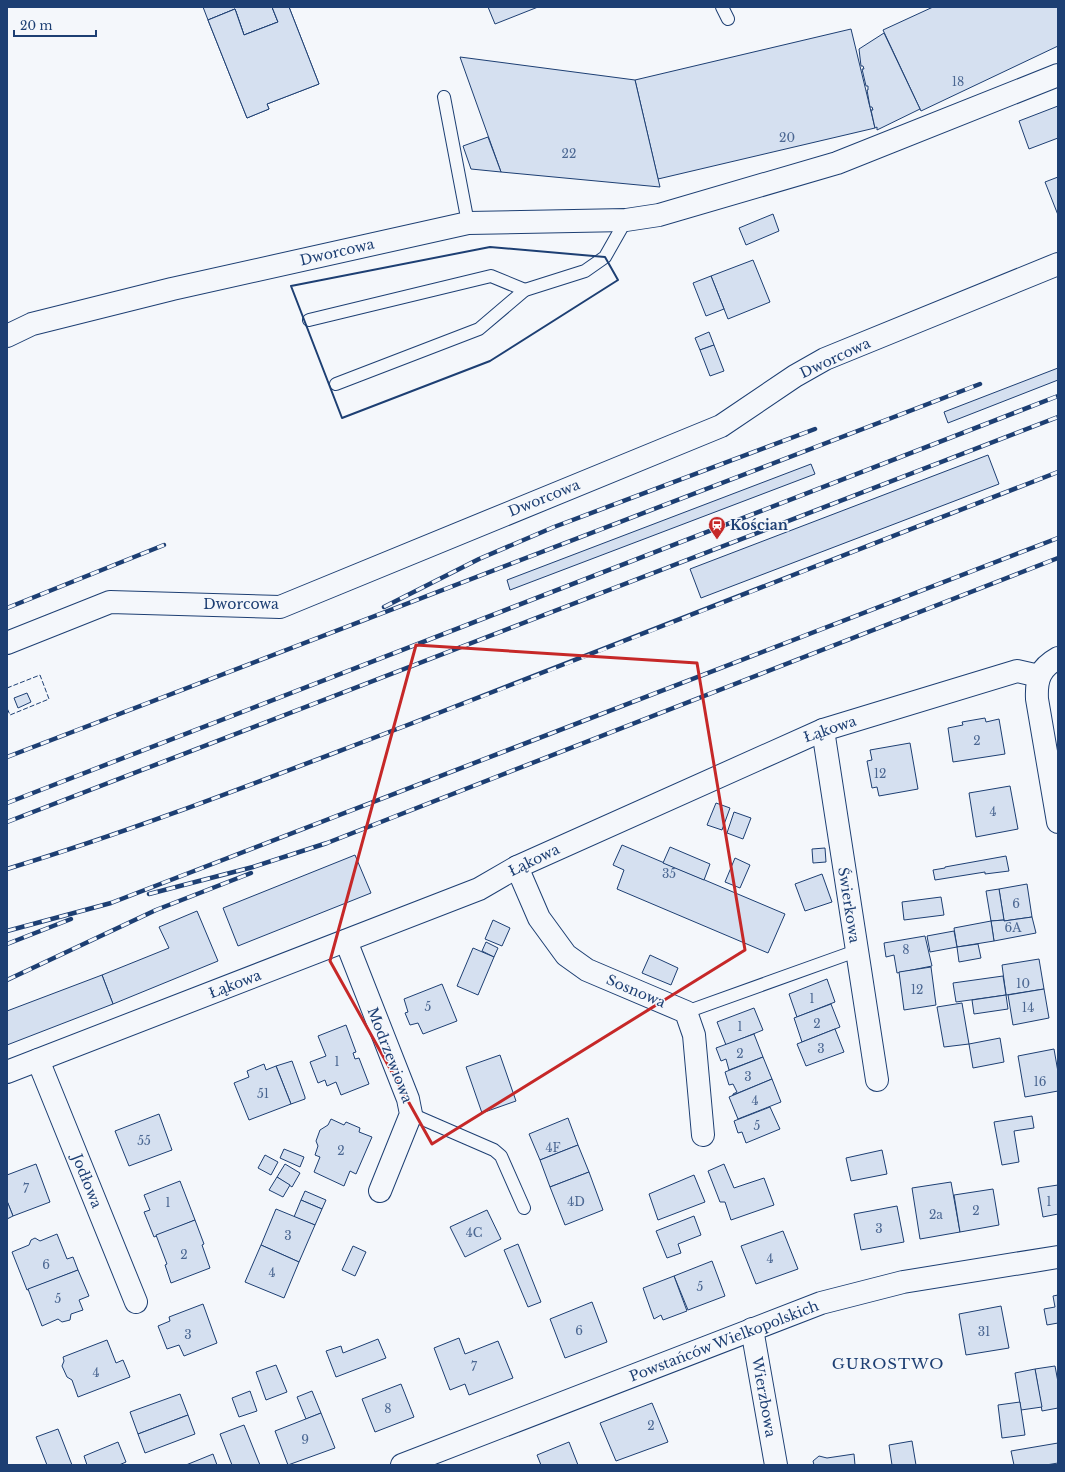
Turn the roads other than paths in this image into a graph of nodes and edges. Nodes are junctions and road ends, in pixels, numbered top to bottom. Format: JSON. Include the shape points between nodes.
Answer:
{"nodes":[{"id":1,"x":722,"y":7,"type":"edge"},
{"id":2,"x":728,"y":20,"type":"dead end"},
{"id":3,"x":1058,"y":75,"type":"edge"},
{"id":4,"x":444,"y":97,"type":"dead end"},
{"id":5,"x":626,"y":220,"type":"junction"},
{"id":6,"x":468,"y":223,"type":"junction"},
{"id":7,"x":1058,"y":264,"type":"edge"},
{"id":8,"x":526,"y":290,"type":"junction"},
{"id":9,"x":309,"y":320,"type":"dead end"},
{"id":10,"x":7,"y":336,"type":"edge"},
{"id":11,"x":336,"y":384,"type":"dead end"},
{"id":12,"x":7,"y":643,"type":"edge"},
{"id":13,"x":1058,"y":658,"type":"edge"},
{"id":14,"x":1039,"y":676,"type":"junction"},
{"id":15,"x":823,"y":730,"type":"junction"},
{"id":16,"x":1058,"y":822,"type":"edge"},
{"id":17,"x":517,"y":867,"type":"junction"},
{"id":18,"x":346,"y":941,"type":"junction"},
{"id":19,"x":856,"y":951,"type":"junction"},
{"id":20,"x":686,"y":1012,"type":"junction"},
{"id":21,"x":38,"y":1060,"type":"junction"},
{"id":22,"x":7,"y":1072,"type":"edge"},
{"id":23,"x":877,"y":1080,"type":"dead end"},
{"id":24,"x":410,"y":1114,"type":"junction"},
{"id":25,"x":702,"y":1135,"type":"dead end"},
{"id":26,"x":380,"y":1191,"type":"dead end"},
{"id":27,"x":524,"y":1208,"type":"dead end"},
{"id":28,"x":1058,"y":1257,"type":"edge"},
{"id":29,"x":136,"y":1302,"type":"dead end"},
{"id":30,"x":752,"y":1329,"type":"junction"},
{"id":31,"x":408,"y":1464,"type":"edge"},
{"id":32,"x":776,"y":1465,"type":"edge"}],
"edges":[{"from":1,"to":2,"type":"lane"},
{"from":3,"to":5,"type":"street","name":"Dworcowa","via":[[837,163],[659,215]]},
{"from":4,"to":6,"type":"lane"},
{"from":5,"to":6,"type":"street","name":"Dworcowa"},
{"from":5,"to":8,"type":"lane","via":[[605,257],[585,271]]},
{"from":6,"to":10,"type":"street","name":"Dworcowa","via":[[165,291],[32,324]]},
{"from":7,"to":12,"type":"street","name":"Dworcowa","via":[[825,359],[721,426],[280,606],[110,602]]},
{"from":8,"to":9,"type":"lane","via":[[491,276]]},
{"from":8,"to":11,"type":"lane","via":[[479,329]]},
{"from":13,"to":14,"type":"street","via":[[1045,666]]},
{"from":14,"to":15,"type":"street","name":"Łąkowa","via":[[1017,671]]},
{"from":14,"to":16,"type":"street","via":[[1036,686],[1037,699]]},
{"from":15,"to":17,"type":"street","name":"Łąkowa"},
{"from":15,"to":19,"type":"street","name":"Świerkowa"},
{"from":17,"to":18,"type":"street","name":"Łąkowa","via":[[479,889]]},
{"from":17,"to":20,"type":"street","name":"Sosnowa","via":[[539,918],[566,955],[587,970]]},
{"from":18,"to":21,"type":"street","name":"Łąkowa"},
{"from":18,"to":24,"type":"street","name":"Modrzewiowa","via":[[408,1099]]},
{"from":19,"to":20,"type":"lane"},
{"from":19,"to":23,"type":"street","name":"Świerkowa"},
{"from":20,"to":25,"type":"street","via":[[694,1035]]},
{"from":21,"to":22,"type":"street","name":"Łąkowa"},
{"from":21,"to":29,"type":"street","name":"Jodłowa"},
{"from":24,"to":26,"type":"street","name":"Modrzewiowa"},
{"from":24,"to":27,"type":"lane","via":[[494,1150],[501,1156]]},
{"from":28,"to":30,"type":"street","name":"Powstańców Wielkopolskich","via":[[903,1282],[821,1303]]},
{"from":30,"to":31,"type":"street","name":"Powstańców Wielkopolskich"},
{"from":30,"to":32,"type":"street","name":"Wierzbowa"}]}
